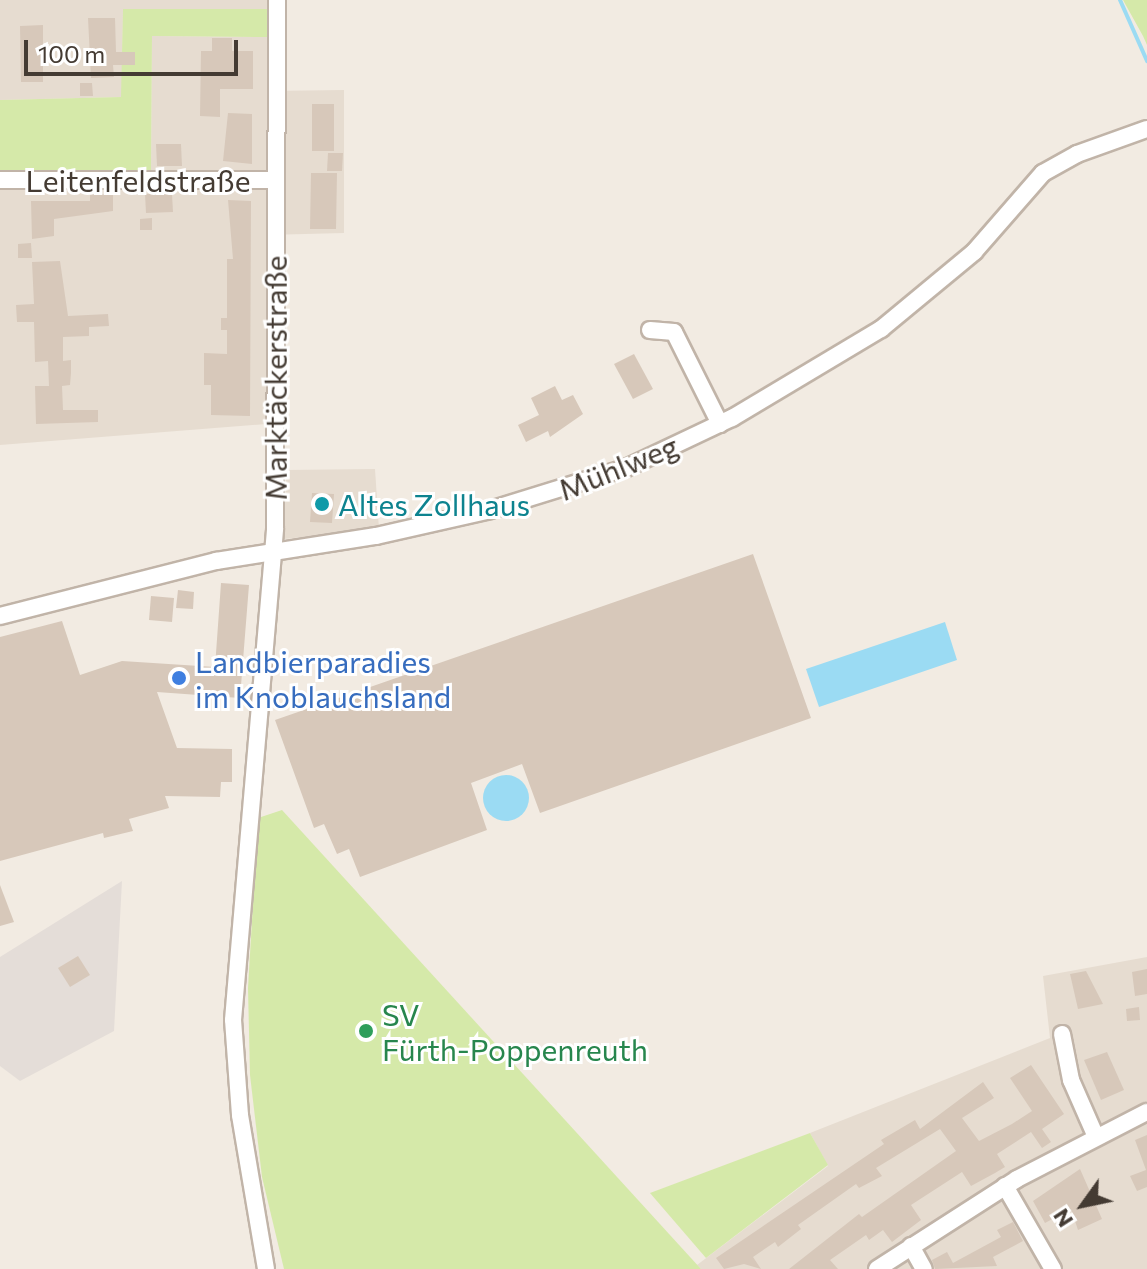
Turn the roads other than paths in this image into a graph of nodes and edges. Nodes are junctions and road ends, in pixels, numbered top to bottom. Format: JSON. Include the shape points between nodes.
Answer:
{"nodes":[{"id":1,"x":277,"y":0,"type":"edge"},
{"id":2,"x":1147,"y":129,"type":"edge"},
{"id":3,"x":0,"y":180,"type":"edge"},
{"id":4,"x":276,"y":180,"type":"junction"},
{"id":5,"x":650,"y":330,"type":"dead end"},
{"id":6,"x":720,"y":424,"type":"junction"},
{"id":7,"x":274,"y":549,"type":"junction"},
{"id":8,"x":0,"y":616,"type":"edge"},
{"id":9,"x":1062,"y":1034,"type":"dead end"},
{"id":10,"x":1147,"y":1112,"type":"edge"},
{"id":11,"x":1096,"y":1137,"type":"junction"},
{"id":12,"x":1005,"y":1186,"type":"junction"},
{"id":13,"x":911,"y":1246,"type":"junction"},
{"id":14,"x":266,"y":1269,"type":"edge"},
{"id":15,"x":877,"y":1269,"type":"edge"},
{"id":16,"x":924,"y":1269,"type":"edge"},
{"id":17,"x":1053,"y":1269,"type":"edge"}],
"edges":[{"from":1,"to":4,"type":"street","name":"Marktäckerstraße"},
{"from":2,"to":6,"type":"street","name":"Mühlweg","via":[[1077,154],[1043,173],[974,252],[911,306],[802,379]]},
{"from":3,"to":4,"type":"street","name":"Leitenfeldstraße"},
{"from":4,"to":7,"type":"street","name":"Marktäckerstraße"},
{"from":5,"to":6,"type":"street","via":[[674,332]]},
{"from":6,"to":7,"type":"street","name":"Mühlweg","via":[[560,492],[376,536]]},
{"from":7,"to":8,"type":"street","name":"Mühlweg"},
{"from":7,"to":14,"type":"street","name":"Marktäckerstraße","via":[[233,1040],[242,1133]]},
{"from":9,"to":11,"type":"street","via":[[1071,1080]]},
{"from":10,"to":11,"type":"street"},
{"from":11,"to":12,"type":"street"},
{"from":12,"to":13,"type":"street"},
{"from":12,"to":17,"type":"street"},
{"from":13,"to":15,"type":"street"},
{"from":13,"to":16,"type":"street"}]}
